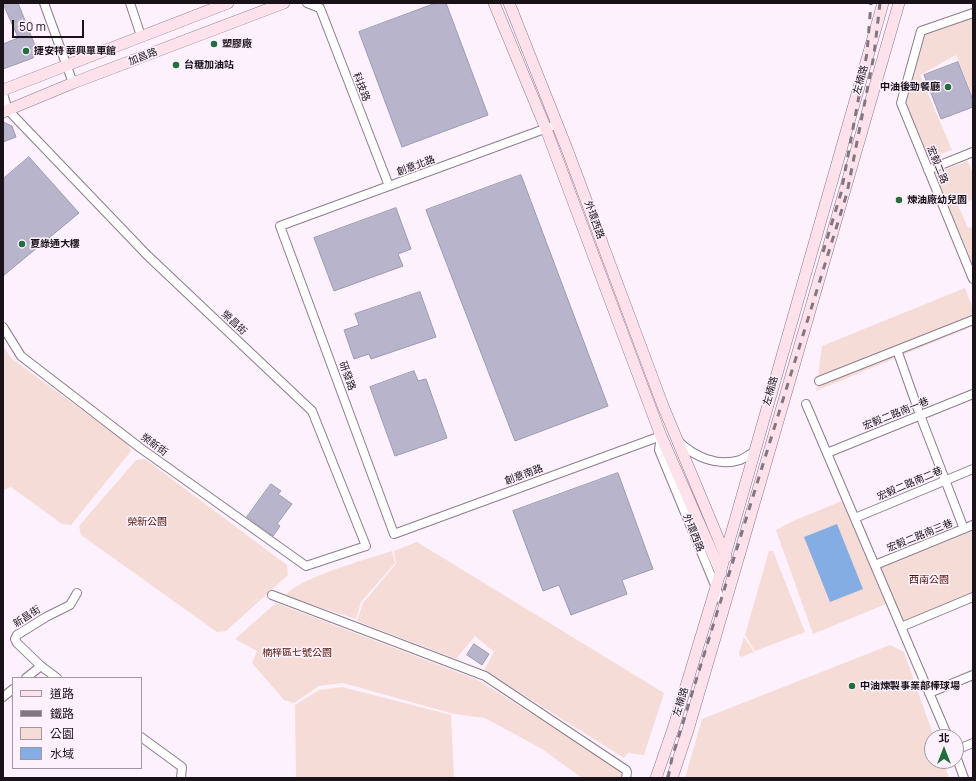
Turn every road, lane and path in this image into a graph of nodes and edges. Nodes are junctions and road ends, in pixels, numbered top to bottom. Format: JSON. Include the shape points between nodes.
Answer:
{"nodes":[{"id":1,"x":44,"y":3,"type":"edge"},
{"id":2,"x":130,"y":3,"type":"edge"},
{"id":3,"x":228,"y":3,"type":"edge"},
{"id":4,"x":284,"y":3,"type":"edge"},
{"id":5,"x":307,"y":3,"type":"edge"},
{"id":6,"x":494,"y":3,"type":"edge"},
{"id":7,"x":509,"y":3,"type":"edge"},
{"id":8,"x":883,"y":3,"type":"edge"},
{"id":9,"x":900,"y":3,"type":"edge"},
{"id":10,"x":973,"y":13,"type":"edge"},
{"id":11,"x":141,"y":36,"type":"junction"},
{"id":12,"x":66,"y":65,"type":"junction"},
{"id":13,"x":73,"y":83,"type":"junction"},
{"id":14,"x":3,"y":90,"type":"edge"},
{"id":15,"x":3,"y":94,"type":"edge"},
{"id":16,"x":6,"y":111,"type":"edge"},
{"id":17,"x":558,"y":124,"type":"junction"},
{"id":18,"x":546,"y":129,"type":"junction"},
{"id":19,"x":973,"y":152,"type":"edge"},
{"id":20,"x":928,"y":170,"type":"junction"},
{"id":21,"x":389,"y":186,"type":"junction"},
{"id":22,"x":280,"y":226,"type":"joint"},
{"id":23,"x":973,"y":279,"type":"edge"},
{"id":24,"x":973,"y":320,"type":"edge"},
{"id":25,"x":3,"y":327,"type":"edge"},
{"id":26,"x":897,"y":350,"type":"junction"},
{"id":27,"x":819,"y":381,"type":"dead end"},
{"id":28,"x":973,"y":394,"type":"edge"},
{"id":29,"x":806,"y":404,"type":"dead end"},
{"id":30,"x":920,"y":416,"type":"junction"},
{"id":31,"x":661,"y":436,"type":"junction"},
{"id":32,"x":676,"y":438,"type":"junction"},
{"id":33,"x":754,"y":452,"type":"junction"},
{"id":34,"x":827,"y":453,"type":"junction"},
{"id":35,"x":973,"y":468,"type":"edge"},
{"id":36,"x":945,"y":480,"type":"junction"},
{"id":37,"x":855,"y":518,"type":"junction"},
{"id":38,"x":973,"y":525,"type":"edge"},
{"id":39,"x":964,"y":529,"type":"junction"},
{"id":40,"x":394,"y":534,"type":"joint"},
{"id":41,"x":725,"y":554,"type":"junction"},
{"id":42,"x":875,"y":565,"type":"junction"},
{"id":43,"x":306,"y":566,"type":"joint"},
{"id":44,"x":720,"y":571,"type":"junction"},
{"id":45,"x":734,"y":573,"type":"junction"},
{"id":46,"x":716,"y":587,"type":"junction"},
{"id":47,"x":729,"y":592,"type":"junction"},
{"id":48,"x":77,"y":593,"type":"dead end"},
{"id":49,"x":272,"y":595,"type":"dead end"},
{"id":50,"x":973,"y":598,"type":"edge"},
{"id":51,"x":724,"y":607,"type":"junction"},
{"id":52,"x":901,"y":627,"type":"junction"},
{"id":53,"x":41,"y":666,"type":"junction"},
{"id":54,"x":973,"y":675,"type":"edge"},
{"id":55,"x":27,"y":677,"type":"edge"},
{"id":56,"x":56,"y":677,"type":"edge"},
{"id":57,"x":12,"y":690,"type":"edge"},
{"id":58,"x":929,"y":693,"type":"junction"},
{"id":59,"x":3,"y":697,"type":"edge"},
{"id":60,"x":945,"y":729,"type":"edge"},
{"id":61,"x":142,"y":738,"type":"edge"},
{"id":62,"x":181,"y":778,"type":"edge"},
{"id":63,"x":626,"y":778,"type":"edge"},
{"id":64,"x":656,"y":778,"type":"edge"},
{"id":65,"x":672,"y":778,"type":"edge"}],
"edges":[{"from":1,"to":12,"type":"street"},
{"from":2,"to":11,"type":"street"},
{"from":3,"to":11,"type":"street","name":"加昌路"},
{"from":4,"to":13,"type":"street","name":"加昌路"},
{"from":5,"to":21,"type":"street","name":"科技路","via":[[320,8]]},
{"from":6,"to":18,"type":"street","name":"外環西路"},
{"from":7,"to":17,"type":"street","name":"外環西路"},
{"from":8,"to":33,"type":"street","name":"左楠路"},
{"from":9,"to":45,"type":"street","name":"左楠路"},
{"from":10,"to":20,"type":"street","name":"宏毅二路","via":[[920,31],[901,103]]},
{"from":11,"to":12,"type":"street","name":"加昌路"},
{"from":12,"to":13,"type":"street"},
{"from":12,"to":14,"type":"street","name":"加昌路"},
{"from":13,"to":16,"type":"street","name":"加昌路"},
{"from":15,"to":16,"type":"street","name":"榮昌街"},
{"from":16,"to":43,"type":"street","name":"榮昌街","via":[[147,255],[312,411],[366,546]]},
{"from":17,"to":18,"type":"street","name":"創意北路"},
{"from":17,"to":32,"type":"street","name":"外環西路"},
{"from":18,"to":21,"type":"street","name":"創意北路"},
{"from":18,"to":31,"type":"street","name":"外環西路"},
{"from":19,"to":20,"type":"street"},
{"from":20,"to":23,"type":"street","name":"宏毅二路"},
{"from":21,"to":22,"type":"street","name":"創意北路"},
{"from":22,"to":40,"type":"street","name":"研發路"},
{"from":24,"to":26,"type":"street"},
{"from":25,"to":43,"type":"street","name":"榮新街","via":[[21,356],[139,447]]},
{"from":26,"to":27,"type":"street"},
{"from":26,"to":30,"type":"street"},
{"from":28,"to":30,"type":"street","name":"宏毅二路南一巷"},
{"from":29,"to":34,"type":"street"},
{"from":30,"to":34,"type":"street","name":"宏毅二路南一巷"},
{"from":30,"to":36,"type":"street"},
{"from":31,"to":40,"type":"street","name":"創意南路"},
{"from":31,"to":44,"type":"street","name":"外環西路"},
{"from":31,"to":46,"type":"street","name":"外環西路","via":[[659,450]]},
{"from":32,"to":33,"type":"street","name":"外環西路","via":[[686,448],[707,460],[741,460]]},
{"from":32,"to":41,"type":"street","name":"外環西路"},
{"from":33,"to":41,"type":"street","name":"左楠路"},
{"from":34,"to":37,"type":"street"},
{"from":35,"to":36,"type":"street","name":"宏毅二路南二巷"},
{"from":36,"to":37,"type":"street","name":"宏毅二路南二巷"},
{"from":36,"to":39,"type":"street"},
{"from":37,"to":42,"type":"street"},
{"from":38,"to":39,"type":"street","name":"宏毅二路南三巷"},
{"from":39,"to":42,"type":"street","name":"宏毅二路南三巷"},
{"from":41,"to":44,"type":"street","name":"左楠路"},
{"from":41,"to":45,"type":"street","name":"外環西路"},
{"from":42,"to":52,"type":"street"},
{"from":44,"to":46,"type":"street","name":"左楠路"},
{"from":44,"to":47,"type":"street","name":"外環西路"},
{"from":45,"to":47,"type":"street","name":"左楠路"},
{"from":46,"to":51,"type":"street","name":"外環西路"},
{"from":46,"to":64,"type":"street","name":"左楠路"},
{"from":47,"to":51,"type":"street","name":"左楠路"},
{"from":48,"to":53,"type":"street","name":"新昌街","via":[[70,604],[17,634],[17,643]]},
{"from":49,"to":63,"type":"street","via":[[485,676],[626,770]]},
{"from":50,"to":52,"type":"street"},
{"from":51,"to":65,"type":"street","name":"左楠路"},
{"from":52,"to":58,"type":"street"},
{"from":53,"to":55,"type":"street"},
{"from":53,"to":56,"type":"street","name":"新昌街"},
{"from":54,"to":58,"type":"street"},
{"from":57,"to":59,"type":"street"},
{"from":58,"to":60,"type":"street"},
{"from":61,"to":62,"type":"street","via":[[182,766]]}]}
